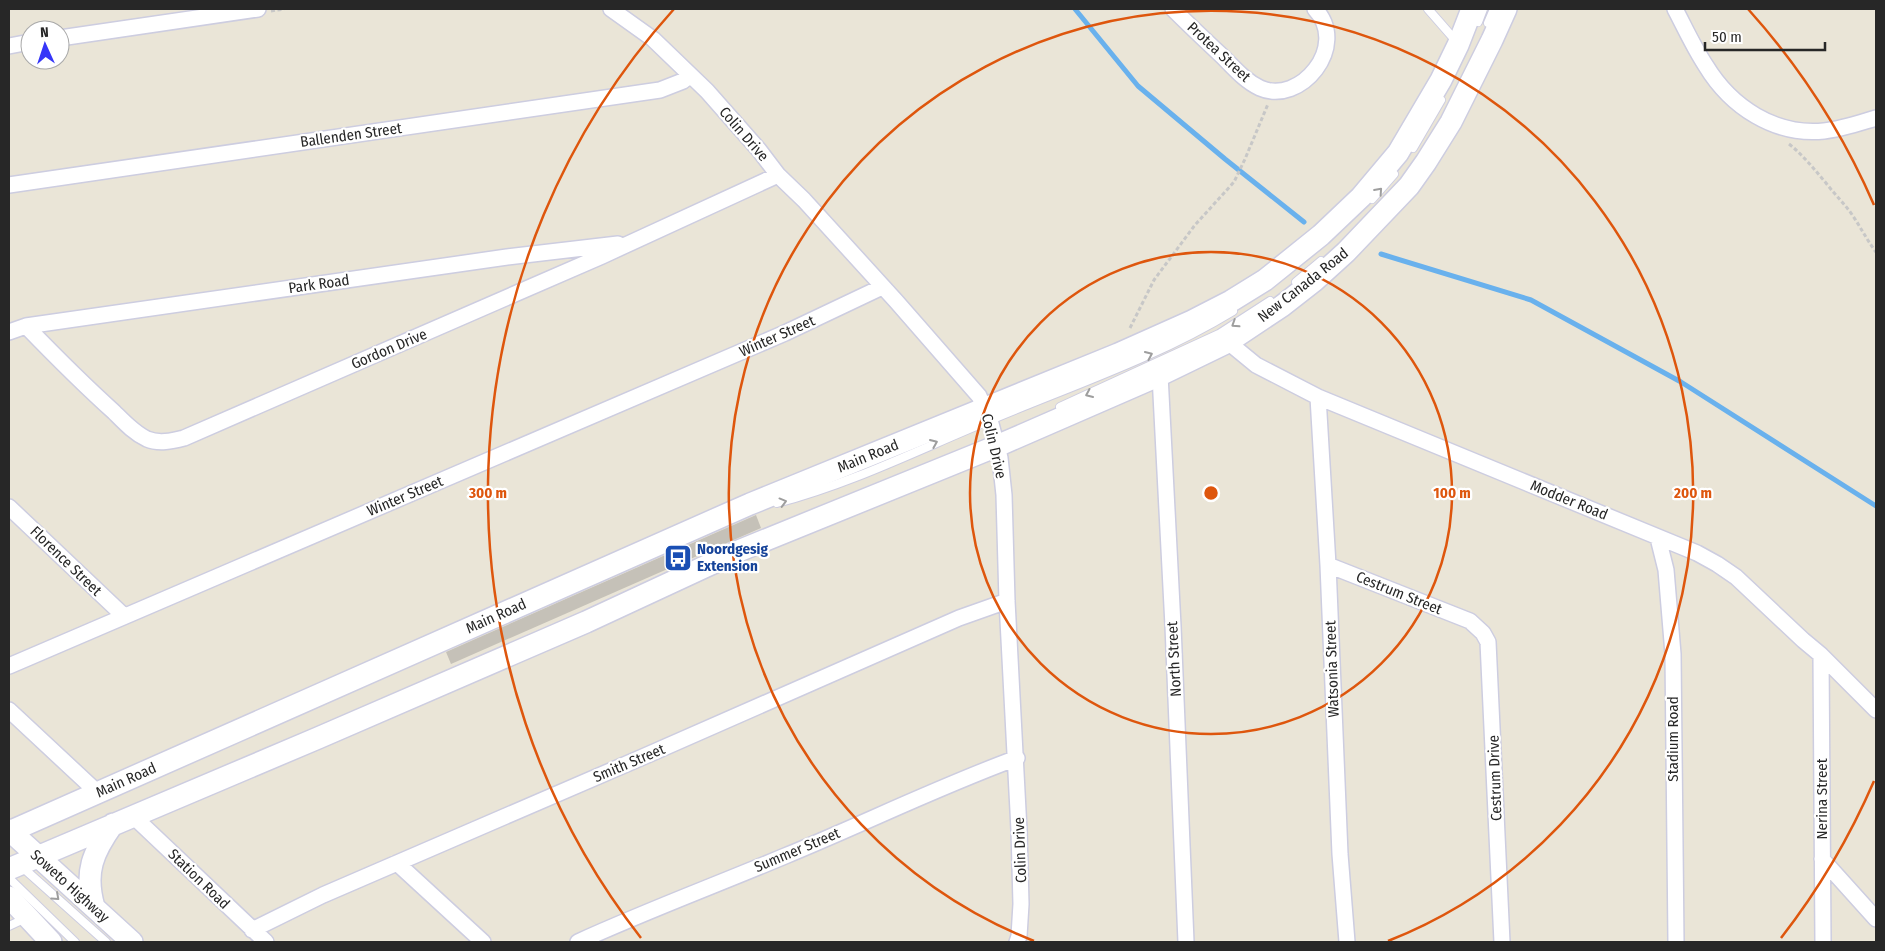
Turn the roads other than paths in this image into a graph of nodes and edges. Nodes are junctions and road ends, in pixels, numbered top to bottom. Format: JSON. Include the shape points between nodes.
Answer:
{"nodes":[{"id":1,"x":258,"y":9,"type":"edge"},
{"id":2,"x":611,"y":9,"type":"edge"},
{"id":3,"x":1173,"y":9,"type":"edge"},
{"id":4,"x":1315,"y":9,"type":"edge"},
{"id":5,"x":1428,"y":9,"type":"edge"},
{"id":6,"x":1483,"y":9,"type":"edge"},
{"id":7,"x":1494,"y":9,"type":"edge"},
{"id":8,"x":1506,"y":9,"type":"edge"},
{"id":9,"x":1675,"y":9,"type":"edge"},
{"id":10,"x":1474,"y":19,"type":"edge"},
{"id":11,"x":1484,"y":32,"type":"dead end"},
{"id":12,"x":70,"y":37,"type":"edge"},
{"id":13,"x":1458,"y":45,"type":"junction"},
{"id":14,"x":690,"y":75,"type":"junction"},
{"id":15,"x":1444,"y":93,"type":"dead end"},
{"id":16,"x":1876,"y":118,"type":"edge"},
{"id":17,"x":1440,"y":125,"type":"dead end"},
{"id":18,"x":1430,"y":140,"type":"dead end"},
{"id":19,"x":1410,"y":152,"type":"dead end"},
{"id":20,"x":1400,"y":167,"type":"dead end"},
{"id":21,"x":778,"y":175,"type":"junction"},
{"id":22,"x":9,"y":184,"type":"edge"},
{"id":23,"x":1365,"y":200,"type":"junction"},
{"id":24,"x":1389,"y":202,"type":"junction"},
{"id":25,"x":1363,"y":222,"type":"dead end"},
{"id":26,"x":631,"y":242,"type":"junction"},
{"id":27,"x":1332,"y":248,"type":"junction"},
{"id":28,"x":882,"y":287,"type":"junction"},
{"id":29,"x":1244,"y":305,"type":"dead end"},
{"id":30,"x":26,"y":326,"type":"junction"},
{"id":31,"x":9,"y":332,"type":"edge"},
{"id":32,"x":1228,"y":342,"type":"junction"},
{"id":33,"x":1160,"y":375,"type":"junction"},
{"id":34,"x":1318,"y":397,"type":"junction"},
{"id":35,"x":1048,"y":413,"type":"dead end"},
{"id":36,"x":988,"y":414,"type":"junction"},
{"id":37,"x":995,"y":439,"type":"junction"},
{"id":38,"x":828,"y":505,"type":"dead end"},
{"id":39,"x":9,"y":507,"type":"edge"},
{"id":40,"x":1658,"y":538,"type":"junction"},
{"id":41,"x":1328,"y":565,"type":"junction"},
{"id":42,"x":641,"y":587,"type":"dead end"},
{"id":43,"x":1007,"y":600,"type":"junction"},
{"id":44,"x":124,"y":616,"type":"junction"},
{"id":45,"x":1470,"y":622,"type":"joint"},
{"id":46,"x":1821,"y":655,"type":"junction"},
{"id":47,"x":9,"y":666,"type":"edge"},
{"id":48,"x":438,"y":677,"type":"dead end"},
{"id":49,"x":9,"y":710,"type":"edge"},
{"id":50,"x":1876,"y":710,"type":"edge"},
{"id":51,"x":287,"y":742,"type":"dead end"},
{"id":52,"x":1016,"y":758,"type":"junction"},
{"id":53,"x":97,"y":792,"type":"junction"},
{"id":54,"x":123,"y":819,"type":"junction"},
{"id":55,"x":66,"y":836,"type":"dead end"},
{"id":56,"x":15,"y":850,"type":"edge"},
{"id":57,"x":1822,"y":859,"type":"junction"},
{"id":58,"x":397,"y":864,"type":"junction"},
{"id":59,"x":9,"y":897,"type":"edge"},
{"id":60,"x":94,"y":907,"type":"junction"},
{"id":61,"x":28,"y":917,"type":"junction"},
{"id":62,"x":1876,"y":919,"type":"edge"},
{"id":63,"x":9,"y":926,"type":"edge"},
{"id":64,"x":252,"y":930,"type":"junction"},
{"id":65,"x":51,"y":942,"type":"edge"},
{"id":66,"x":75,"y":942,"type":"edge"},
{"id":67,"x":106,"y":942,"type":"edge"},
{"id":68,"x":132,"y":942,"type":"edge"},
{"id":69,"x":266,"y":942,"type":"edge"},
{"id":70,"x":483,"y":942,"type":"edge"},
{"id":71,"x":578,"y":942,"type":"edge"},
{"id":72,"x":1016,"y":942,"type":"edge"},
{"id":73,"x":1186,"y":942,"type":"edge"},
{"id":74,"x":1347,"y":942,"type":"edge"},
{"id":75,"x":1502,"y":942,"type":"edge"},
{"id":76,"x":1676,"y":942,"type":"edge"},
{"id":77,"x":1823,"y":942,"type":"edge"}],
"edges":[{"from":1,"to":12,"type":"street"},
{"from":2,"to":14,"type":"street","name":"Colin Drive","via":[[653,39]]},
{"from":3,"to":4,"type":"street","name":"Protea Street","via":[[1245,79],[1274,91],[1292,88],[1307,78],[1324,56],[1327,33]]},
{"from":5,"to":13,"type":"lane"},
{"from":6,"to":10,"type":"lane","name":"New Canada Road"},
{"from":7,"to":11,"type":"lane"},
{"from":8,"to":24,"type":"main road","name":"New Canada Road","via":[[1440,140],[1409,186]]},
{"from":9,"to":16,"type":"street","via":[[1721,87],[1743,107],[1772,125],[1795,131],[1823,131]]},
{"from":10,"to":13,"type":"main road","name":"New Canada Road"},
{"from":13,"to":23,"type":"main road","name":"New Canada Road","via":[[1411,133]]},
{"from":14,"to":21,"type":"street","name":"Colin Drive"},
{"from":14,"to":22,"type":"street","name":"Ballenden Street","via":[[660,90]]},
{"from":15,"to":19,"type":"lane"},
{"from":17,"to":18,"type":"lane"},
{"from":23,"to":20,"type":"lane","name":"New Canada Road","one_way":true},
{"from":21,"to":26,"type":"street","name":"Gordon Drive"},
{"from":21,"to":28,"type":"street","name":"Colin Drive"},
{"from":23,"to":27,"type":"main road","name":"New Canada Road"},
{"from":24,"to":25,"type":"lane","name":"New Canada Road"},
{"from":24,"to":27,"type":"main road","name":"New Canada Road"},
{"from":26,"to":30,"type":"street","name":"Park Road"},
{"from":26,"to":30,"type":"street","name":"Gordon Drive","via":[[170,442],[157,442],[137,433]]},
{"from":27,"to":32,"type":"main road","name":"New Canada Road","via":[[1282,306]]},
{"from":27,"to":35,"type":"lane","name":"New Canada Road","one_way":true,"via":[[1283,292],[1220,334]]},
{"from":27,"to":36,"type":"main road","name":"New Canada Road","via":[[1265,280],[1192,322]]},
{"from":28,"to":36,"type":"street","name":"Colin Drive","via":[[978,396]]},
{"from":28,"to":44,"type":"street","name":"Winter Street","via":[[776,337]]},
{"from":36,"to":29,"type":"lane","name":"New Canada Road","one_way":true,"via":[[1093,379],[1160,350]]},
{"from":30,"to":31,"type":"street","name":"Park Road"},
{"from":32,"to":33,"type":"main road","name":"New Canada Road"},
{"from":32,"to":34,"type":"street","name":"Modder Road","via":[[1256,365]]},
{"from":33,"to":37,"type":"main road","name":"New Canada Road"},
{"from":33,"to":73,"type":"street","name":"North Street"},
{"from":34,"to":40,"type":"street","name":"Modder Road"},
{"from":34,"to":41,"type":"street","name":"Watsonia Street"},
{"from":36,"to":37,"type":"street","name":"Colin Drive"},
{"from":36,"to":53,"type":"main road","name":"Main Road","via":[[732,512]]},
{"from":56,"to":36,"type":"lane","name":"Main Road","one_way":true,"via":[[438,648],[752,512],[837,486]]},
{"from":37,"to":43,"type":"street","name":"Colin Drive","via":[[1004,495]]},
{"from":37,"to":54,"type":"main road","via":[[586,622]]},
{"from":38,"to":42,"type":"lane"},
{"from":39,"to":44,"type":"street","name":"Florence Street"},
{"from":40,"to":46,"type":"street","name":"Modder Road","via":[[1697,553],[1736,577]]},
{"from":40,"to":76,"type":"street","name":"Stadium Road","via":[[1666,570],[1672,654]]},
{"from":41,"to":45,"type":"street","name":"Cestrum Street"},
{"from":41,"to":74,"type":"street","name":"Watsonia Street","via":[[1340,854]]},
{"from":43,"to":52,"type":"street","name":"Colin Drive"},
{"from":43,"to":58,"type":"street","name":"Smith Street"},
{"from":44,"to":47,"type":"street","name":"Winter Street"},
{"from":45,"to":75,"type":"street","name":"Cestrum Drive","via":[[1483,633],[1490,649]]},
{"from":46,"to":50,"type":"street","name":"Modder Road"},
{"from":46,"to":57,"type":"street","name":"Nerina Street"},
{"from":48,"to":51,"type":"lane"},
{"from":49,"to":53,"type":"street"},
{"from":52,"to":71,"type":"street","name":"Summer Street"},
{"from":52,"to":72,"type":"street","name":"Colin Drive","via":[[1021,904]]},
{"from":53,"to":56,"type":"main road","name":"Main Road"},
{"from":54,"to":56,"type":"main road"},
{"from":54,"to":60,"type":"main road","via":[[100,842],[91,863],[89,885]]},
{"from":54,"to":64,"type":"street","name":"Station Road"},
{"from":55,"to":56,"type":"lane"},
{"from":56,"to":60,"type":"main road","name":"Soweto Highway"},
{"from":56,"to":66,"type":"lane"},
{"from":56,"to":67,"type":"lane","name":"Soweto Highway","one_way":true},
{"from":57,"to":62,"type":"street"},
{"from":57,"to":77,"type":"street","name":"Nerina Street"},
{"from":58,"to":64,"type":"street","name":"Smith Street"},
{"from":58,"to":70,"type":"street"},
{"from":59,"to":61,"type":"main road"},
{"from":60,"to":68,"type":"main road","name":"Soweto Highway"},
{"from":61,"to":63,"type":"lane"},
{"from":61,"to":65,"type":"main road"},
{"from":64,"to":69,"type":"street","name":"Station Road"}]}
